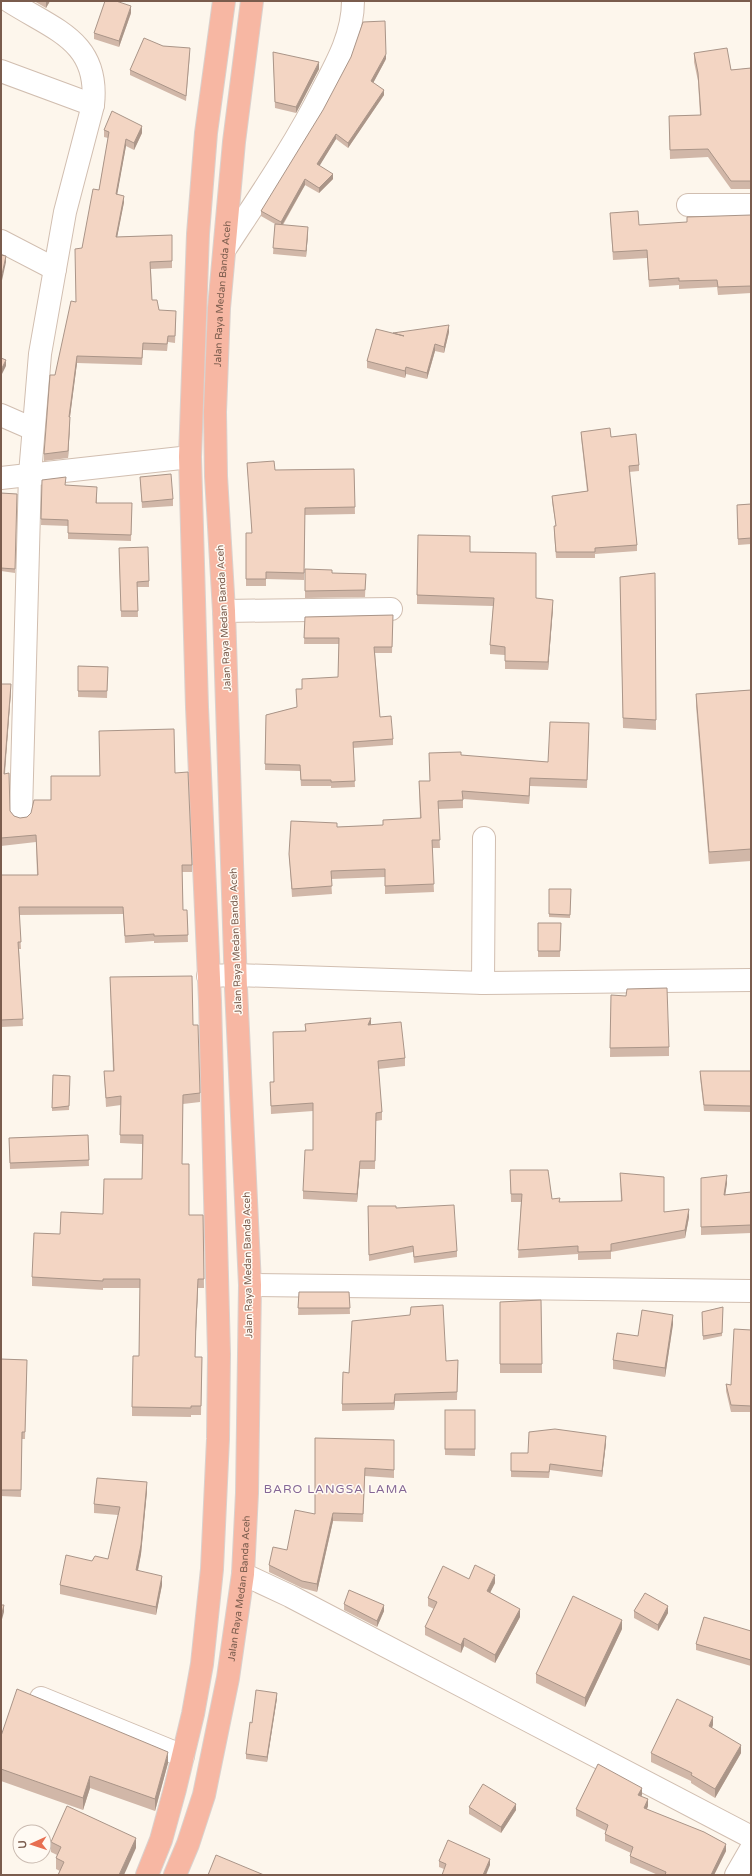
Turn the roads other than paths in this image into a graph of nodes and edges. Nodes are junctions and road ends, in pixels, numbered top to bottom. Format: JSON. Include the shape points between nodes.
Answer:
{"nodes":[{"id":1,"x":9,"y":1,"type":"edge"},
{"id":2,"x":353,"y":3,"type":"edge"},
{"id":3,"x":223,"y":10,"type":"edge"},
{"id":4,"x":250,"y":11,"type":"edge"},
{"id":5,"x":1,"y":71,"type":"edge"},
{"id":6,"x":93,"y":105,"type":"junction"},
{"id":7,"x":688,"y":205,"type":"dead end"},
{"id":8,"x":751,"y":205,"type":"edge"},
{"id":9,"x":1,"y":241,"type":"edge"},
{"id":10,"x":225,"y":249,"type":"junction"},
{"id":11,"x":55,"y":269,"type":"junction"},
{"id":12,"x":194,"y":334,"type":"junction"},
{"id":13,"x":218,"y":338,"type":"junction"},
{"id":14,"x":1,"y":415,"type":"edge"},
{"id":15,"x":33,"y":429,"type":"junction"},
{"id":16,"x":190,"y":456,"type":"junction"},
{"id":17,"x":30,"y":474,"type":"junction"},
{"id":18,"x":1,"y":478,"type":"edge"},
{"id":19,"x":391,"y":609,"type":"dead end"},
{"id":20,"x":224,"y":611,"type":"junction"},
{"id":21,"x":21,"y":813,"type":"dead end"},
{"id":22,"x":484,"y":838,"type":"dead end"},
{"id":23,"x":236,"y":975,"type":"junction"},
{"id":24,"x":208,"y":976,"type":"junction"},
{"id":25,"x":751,"y":980,"type":"edge"},
{"id":26,"x":483,"y":983,"type":"junction"},
{"id":27,"x":250,"y":1285,"type":"junction"},
{"id":28,"x":751,"y":1291,"type":"edge"},
{"id":29,"x":218,"y":1354,"type":"junction"},
{"id":30,"x":249,"y":1355,"type":"junction"},
{"id":31,"x":243,"y":1574,"type":"junction"},
{"id":32,"x":41,"y":1698,"type":"edge"},
{"id":33,"x":182,"y":1756,"type":"junction"},
{"id":34,"x":751,"y":1837,"type":"edge"},
{"id":35,"x":751,"y":1849,"type":"edge"},
{"id":36,"x":147,"y":1875,"type":"edge"},
{"id":37,"x":175,"y":1875,"type":"edge"},
{"id":38,"x":736,"y":1875,"type":"edge"}],
"edges":[{"from":1,"to":6,"type":"street","via":[[51,25],[82,50],[93,79]]},
{"from":2,"to":10,"type":"street","via":[[348,36],[341,56],[307,121]]},
{"from":3,"to":12,"type":"highway","via":[[206,141],[198,234]]},
{"from":4,"to":10,"type":"highway","name":"Jalan Raya Medan Banda Aceh","via":[[234,142]]},
{"from":5,"to":6,"type":"street"},
{"from":6,"to":11,"type":"street","via":[[65,212]]},
{"from":7,"to":8,"type":"street"},
{"from":9,"to":11,"type":"street"},
{"from":10,"to":13,"type":"highway","name":"Jalan Raya Medan Banda Aceh"},
{"from":11,"to":15,"type":"street","via":[[40,354]]},
{"from":12,"to":13,"type":"highway"},
{"from":12,"to":16,"type":"highway"},
{"from":13,"to":20,"type":"highway","name":"Jalan Raya Medan Banda Aceh","via":[[216,476]]},
{"from":14,"to":15,"type":"street"},
{"from":15,"to":17,"type":"street"},
{"from":16,"to":17,"type":"street"},
{"from":16,"to":24,"type":"highway"},
{"from":17,"to":18,"type":"street"},
{"from":17,"to":21,"type":"street"},
{"from":19,"to":20,"type":"street"},
{"from":20,"to":23,"type":"highway","name":"Jalan Raya Medan Banda Aceh"},
{"from":22,"to":26,"type":"street"},
{"from":23,"to":24,"type":"street"},
{"from":23,"to":26,"type":"street"},
{"from":23,"to":27,"type":"highway","name":"Jalan Raya Medan Banda Aceh"},
{"from":24,"to":29,"type":"highway"},
{"from":25,"to":26,"type":"street"},
{"from":27,"to":28,"type":"street"},
{"from":27,"to":30,"type":"highway","name":"Jalan Raya Medan Banda Aceh"},
{"from":29,"to":30,"type":"highway"},
{"from":29,"to":33,"type":"highway","via":[[218,1439],[212,1569],[202,1664]]},
{"from":30,"to":31,"type":"highway","name":"Jalan Raya Medan Banda Aceh"},
{"from":31,"to":34,"type":"street","via":[[297,1599]]},
{"from":31,"to":37,"type":"highway","name":"Jalan Raya Medan Banda Aceh","via":[[228,1678],[204,1795]]},
{"from":32,"to":33,"type":"street"},
{"from":33,"to":36,"type":"highway","via":[[161,1840]]},
{"from":35,"to":38,"type":"street"}]}
